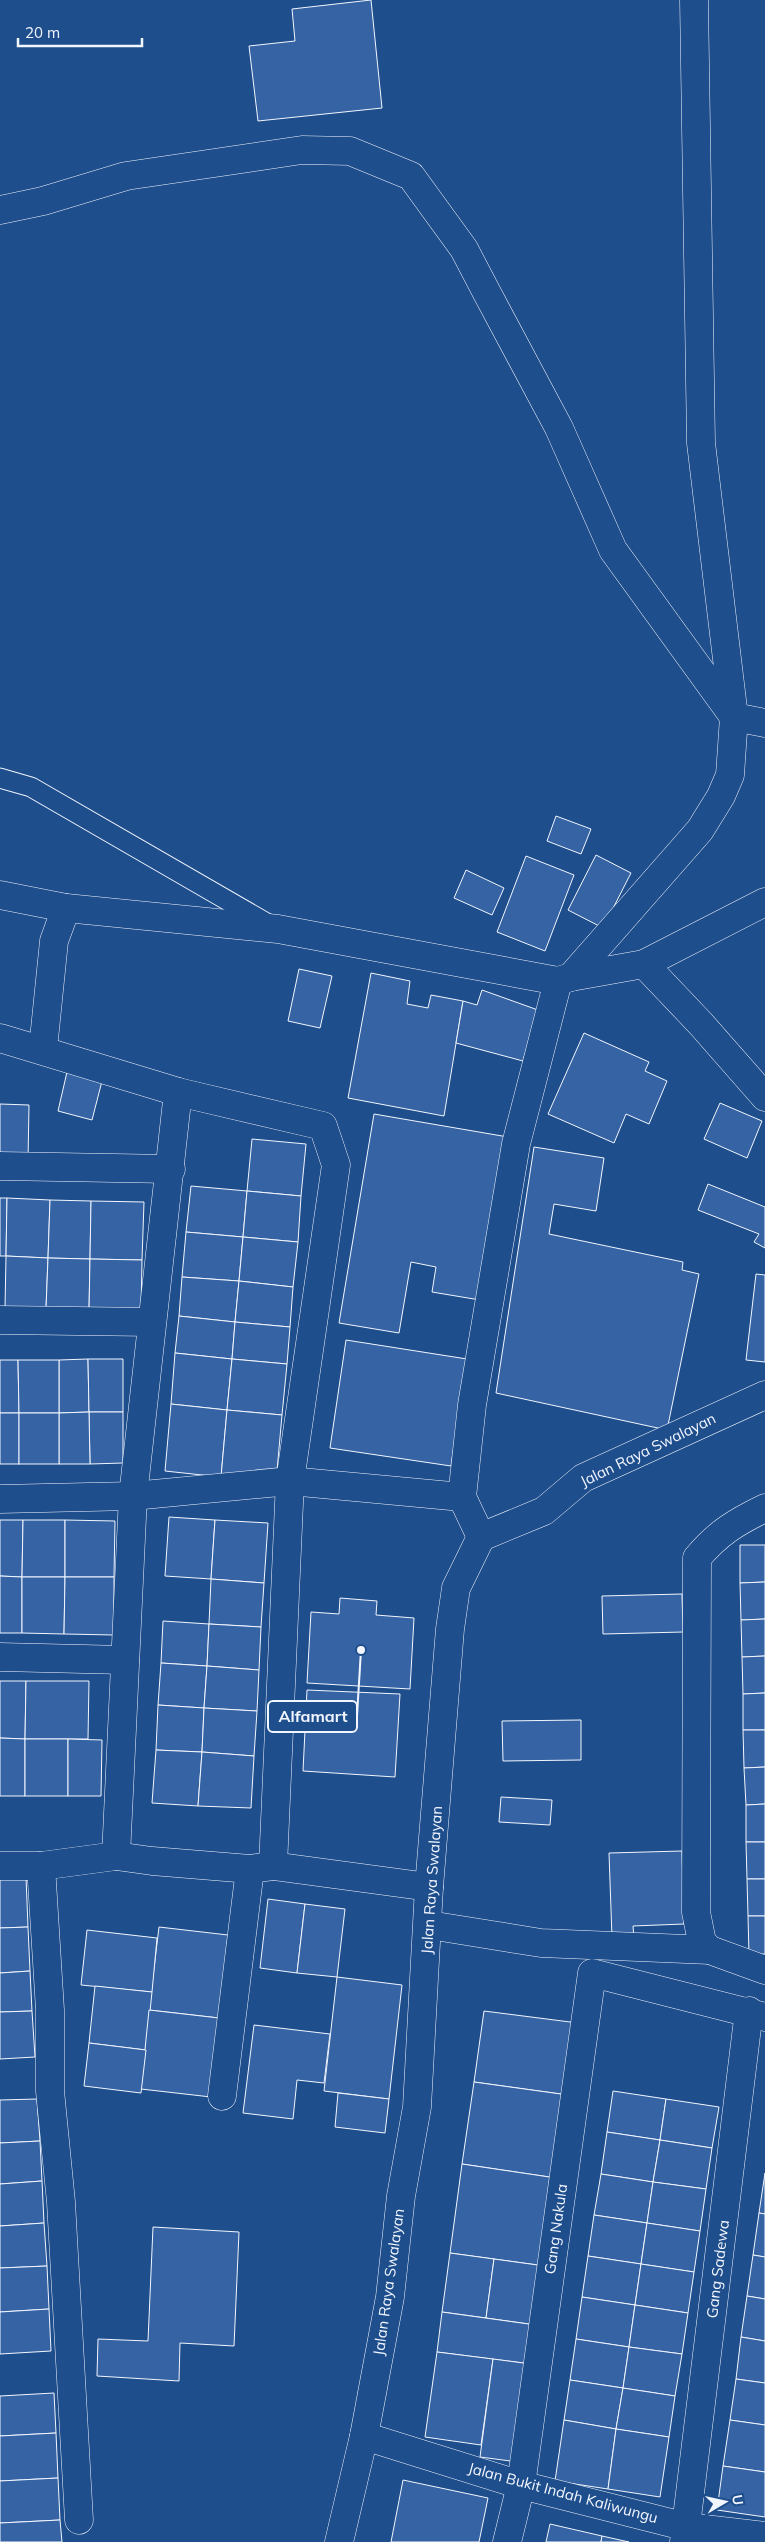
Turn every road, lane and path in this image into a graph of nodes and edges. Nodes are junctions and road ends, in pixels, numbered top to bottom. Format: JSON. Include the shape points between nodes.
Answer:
{"nodes":[{"id":1,"x":694,"y":0,"type":"edge"},
{"id":2,"x":0,"y":210,"type":"edge"},
{"id":3,"x":734,"y":717,"type":"junction"},
{"id":4,"x":765,"y":723,"type":"edge"},
{"id":5,"x":0,"y":778,"type":"edge"},
{"id":6,"x":0,"y":895,"type":"edge"},
{"id":7,"x":765,"y":902,"type":"edge"},
{"id":8,"x":66,"y":908,"type":"junction"},
{"id":9,"x":278,"y":929,"type":"junction"},
{"id":10,"x":644,"y":964,"type":"junction"},
{"id":11,"x":565,"y":979,"type":"junction"},
{"id":12,"x":0,"y":1038,"type":"edge"},
{"id":13,"x":43,"y":1049,"type":"junction"},
{"id":14,"x":178,"y":1092,"type":"junction"},
{"id":15,"x":765,"y":1098,"type":"edge"},
{"id":16,"x":0,"y":1166,"type":"edge"},
{"id":17,"x":171,"y":1169,"type":"junction"},
{"id":18,"x":0,"y":1320,"type":"edge"},
{"id":19,"x":151,"y":1322,"type":"junction"},
{"id":20,"x":765,"y":1395,"type":"edge"},
{"id":21,"x":290,"y":1480,"type":"junction"},
{"id":22,"x":133,"y":1496,"type":"junction"},
{"id":23,"x":462,"y":1498,"type":"junction"},
{"id":24,"x":0,"y":1499,"type":"edge"},
{"id":25,"x":765,"y":1508,"type":"edge"},
{"id":26,"x":481,"y":1536,"type":"junction"},
{"id":27,"x":0,"y":1657,"type":"edge"},
{"id":28,"x":125,"y":1660,"type":"junction"},
{"id":29,"x":116,"y":1856,"type":"junction"},
{"id":30,"x":0,"y":1866,"type":"edge"},
{"id":31,"x":41,"y":1866,"type":"junction"},
{"id":32,"x":262,"y":1868,"type":"junction"},
{"id":33,"x":430,"y":1887,"type":"junction"},
{"id":34,"x":429,"y":1925,"type":"junction"},
{"id":35,"x":710,"y":1950,"type":"junction"},
{"id":36,"x":765,"y":1970,"type":"edge"},
{"id":37,"x":757,"y":2014,"type":"edge"},
{"id":38,"x":222,"y":2096,"type":"dead end"},
{"id":39,"x":364,"y":2436,"type":"junction"},
{"id":40,"x":521,"y":2485,"type":"junction"},
{"id":41,"x":78,"y":2520,"type":"dead end"},
{"id":42,"x":685,"y":2534,"type":"edge"},
{"id":43,"x":765,"y":2536,"type":"edge"},
{"id":44,"x":339,"y":2542,"type":"edge"},
{"id":45,"x":507,"y":2542,"type":"edge"}],
"edges":[{"from":1,"to":3,"type":"street","via":[[700,443]]},
{"from":2,"to":3,"type":"street","via":[[43,201],[126,176],[302,150],[350,151],[411,176],[454,235],[478,275],[559,428],[613,550]]},
{"from":3,"to":4,"type":"street"},
{"from":3,"to":11,"type":"street","via":[[730,775],[700,830]]},
{"from":5,"to":9,"type":"lane","via":[[32,787]]},
{"from":6,"to":8,"type":"street"},
{"from":7,"to":10,"type":"street"},
{"from":8,"to":9,"type":"street"},
{"from":8,"to":13,"type":"street","via":[[54,940]]},
{"from":9,"to":11,"type":"street"},
{"from":10,"to":11,"type":"street"},
{"from":10,"to":15,"type":"street"},
{"from":11,"to":23,"type":"street","via":[[516,1144],[472,1405]]},
{"from":12,"to":13,"type":"street"},
{"from":13,"to":14,"type":"street"},
{"from":14,"to":17,"type":"street"},
{"from":14,"to":21,"type":"street","via":[[323,1126],[336,1165]]},
{"from":16,"to":17,"type":"street"},
{"from":17,"to":19,"type":"street"},
{"from":18,"to":19,"type":"street"},
{"from":19,"to":22,"type":"street"},
{"from":20,"to":26,"type":"street","name":"Jalan Raya Swalayan","via":[[583,1478],[544,1511]]},
{"from":21,"to":22,"type":"street"},
{"from":21,"to":23,"type":"street"},
{"from":21,"to":32,"type":"street"},
{"from":22,"to":24,"type":"street"},
{"from":22,"to":28,"type":"street"},
{"from":23,"to":26,"type":"street"},
{"from":25,"to":35,"type":"street","via":[[737,1521],[714,1538],[698,1558],[696,1912],[702,1942]]},
{"from":26,"to":33,"type":"street","name":"Jalan Raya Swalayan","via":[[456,1588],[450,1629]]},
{"from":27,"to":28,"type":"street"},
{"from":28,"to":29,"type":"street"},
{"from":29,"to":31,"type":"street"},
{"from":29,"to":32,"type":"street","via":[[152,1862]]},
{"from":30,"to":31,"type":"street"},
{"from":31,"to":41,"type":"street","via":[[50,2010],[50,2091],[61,2202]]},
{"from":32,"to":33,"type":"street"},
{"from":32,"to":38,"type":"street"},
{"from":33,"to":34,"type":"street","name":"Jalan Raya Swalayan"},
{"from":34,"to":35,"type":"street","via":[[542,1943]]},
{"from":34,"to":39,"type":"street","name":"Jalan Raya Swalayan","via":[[418,2107],[401,2196],[390,2298]]},
{"from":35,"to":36,"type":"street"},
{"from":37,"to":40,"type":"street","name":"Gang Nakula","via":[[592,1973]]},
{"from":37,"to":42,"type":"street","name":"Gang Sadewa"},
{"from":39,"to":40,"type":"street","name":"Jalan Bukit Indah Kaliwungu"},
{"from":39,"to":44,"type":"street","name":"Jalan Raya Swalayan"},
{"from":40,"to":42,"type":"street","name":"Jalan Bukit Indah Kaliwungu"},
{"from":40,"to":45,"type":"street","name":"Gang Nakula"},
{"from":42,"to":43,"type":"street","name":"Jalan Bukit Indah Kaliwungu"}]}
